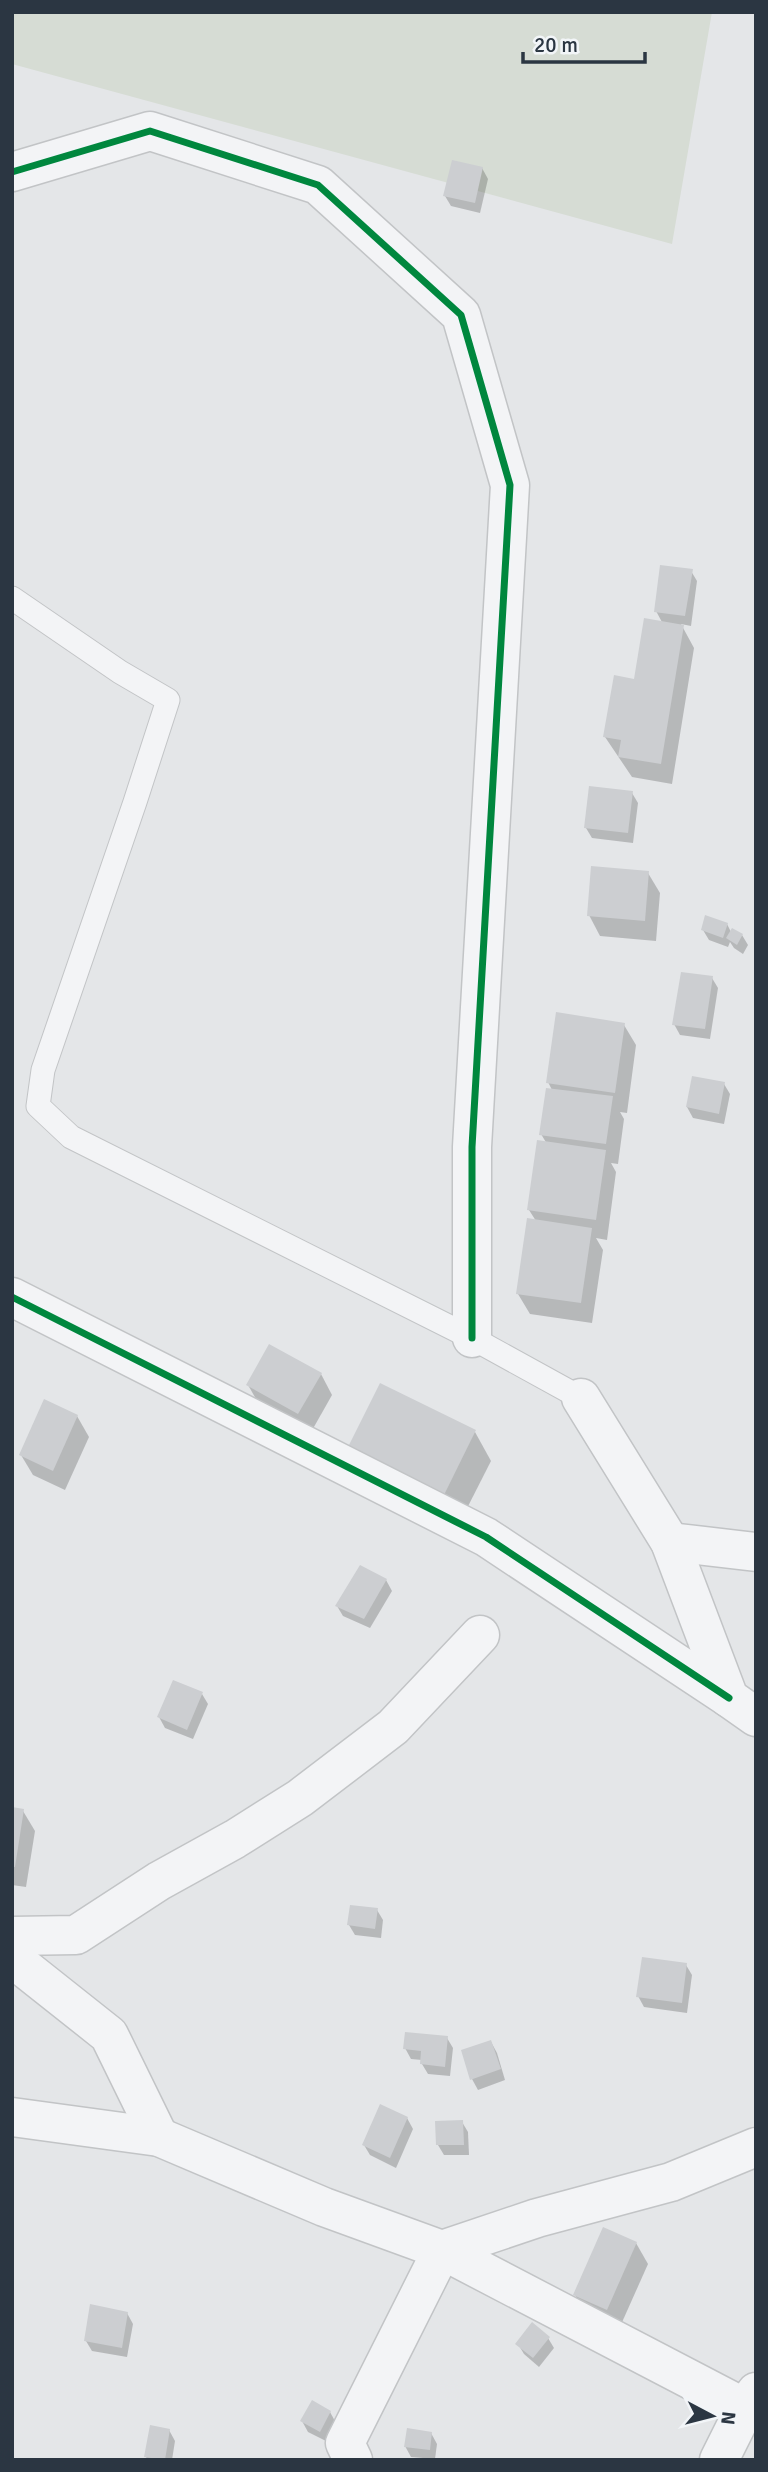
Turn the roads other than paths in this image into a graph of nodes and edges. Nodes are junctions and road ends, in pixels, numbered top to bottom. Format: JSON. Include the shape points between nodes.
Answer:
{"nodes":[{"id":1,"x":12,"y":172,"type":"edge"},
{"id":2,"x":12,"y":598,"type":"edge"},
{"id":3,"x":12,"y":1297,"type":"edge"},
{"id":4,"x":472,"y":1338,"type":"junction"},
{"id":5,"x":580,"y":1398,"type":"joint"},
{"id":6,"x":670,"y":1542,"type":"junction"},
{"id":7,"x":756,"y":1552,"type":"edge"},
{"id":8,"x":480,"y":1635,"type":"dead end"},
{"id":9,"x":743,"y":1708,"type":"edge"},
{"id":10,"x":12,"y":1936,"type":"edge"},
{"id":11,"x":12,"y":1958,"type":"edge"},
{"id":12,"x":12,"y":2117,"type":"edge"},
{"id":13,"x":159,"y":2137,"type":"junction"},
{"id":14,"x":756,"y":2147,"type":"edge"},
{"id":15,"x":442,"y":2250,"type":"junction"},
{"id":16,"x":750,"y":2400,"type":"edge"},
{"id":17,"x":353,"y":2460,"type":"edge"},
{"id":18,"x":719,"y":2460,"type":"edge"}],
"edges":[{"from":1,"to":4,"type":"street","via":[[150,131],[318,185],[460,315],[510,485],[472,1147]]},
{"from":2,"to":4,"type":"lane","via":[[168,700],[43,1070],[38,1106],[71,1137]]},
{"from":3,"to":9,"type":"street","via":[[486,1537]]},
{"from":4,"to":5,"type":"lane"},
{"from":5,"to":6,"type":"street"},
{"from":6,"to":7,"type":"street"},
{"from":6,"to":9,"type":"street"},
{"from":8,"to":10,"type":"street","via":[[393,1727],[300,1798],[76,1935]]},
{"from":11,"to":13,"type":"street","via":[[109,2035]]},
{"from":12,"to":13,"type":"street"},
{"from":13,"to":15,"type":"street","via":[[324,2207]]},
{"from":14,"to":15,"type":"street","via":[[671,2182],[537,2218]]},
{"from":15,"to":16,"type":"street"},
{"from":15,"to":17,"type":"street","via":[[345,2443]]},
{"from":16,"to":18,"type":"street"}]}
